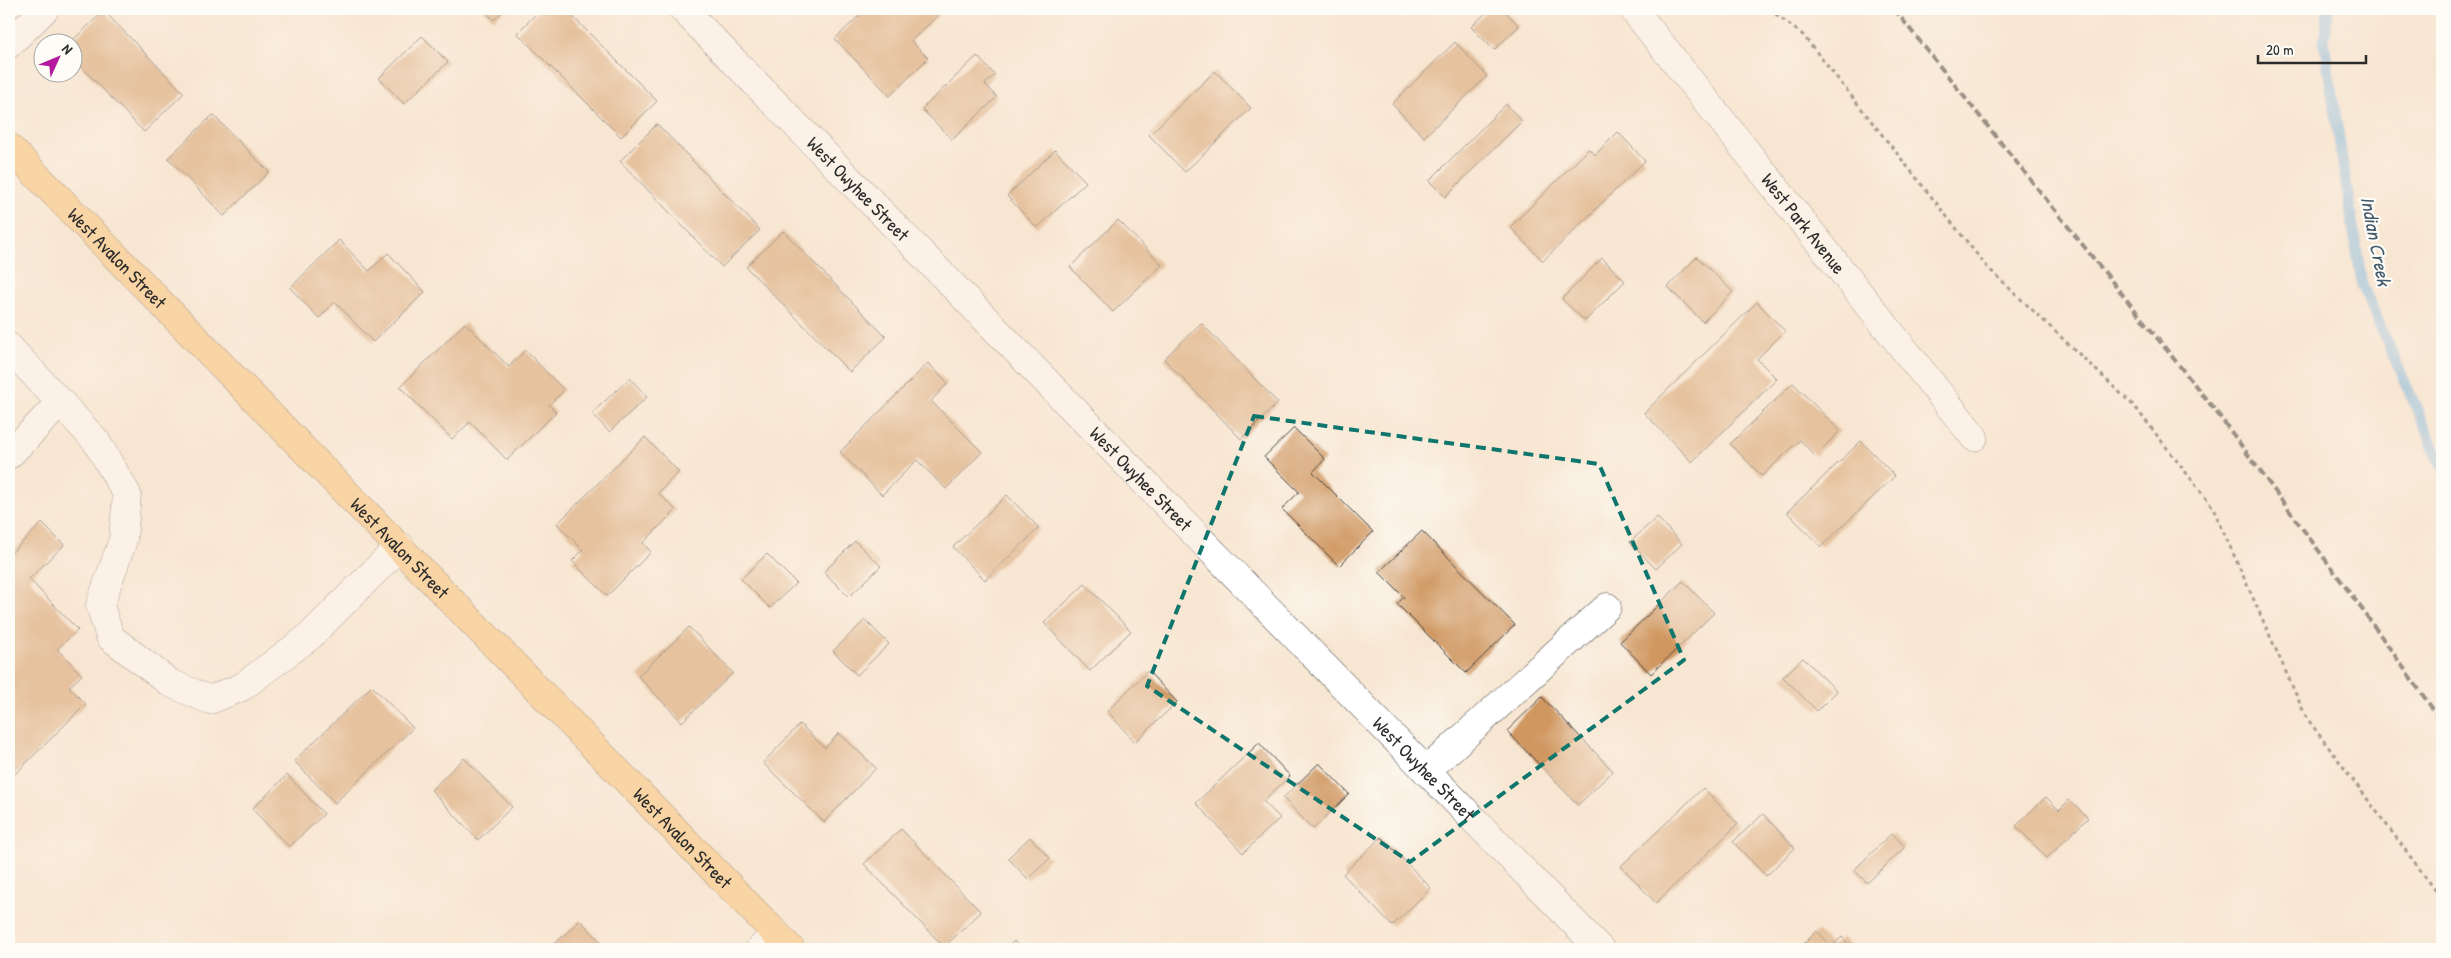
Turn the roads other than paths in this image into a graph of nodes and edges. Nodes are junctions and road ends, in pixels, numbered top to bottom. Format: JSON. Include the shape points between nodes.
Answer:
{"nodes":[{"id":1,"x":45,"y":9,"type":"edge"},
{"id":2,"x":683,"y":9,"type":"edge"},
{"id":3,"x":1633,"y":9,"type":"edge"},
{"id":4,"x":9,"y":44,"type":"edge"},
{"id":5,"x":9,"y":147,"type":"edge"},
{"id":6,"x":9,"y":346,"type":"edge"},
{"id":7,"x":61,"y":402,"type":"junction"},
{"id":8,"x":1974,"y":437,"type":"dead end"},
{"id":9,"x":9,"y":455,"type":"edge"},
{"id":10,"x":400,"y":546,"type":"junction"},
{"id":11,"x":1607,"y":607,"type":"dead end"},
{"id":12,"x":1426,"y":771,"type":"junction"},
{"id":13,"x":776,"y":944,"type":"edge"},
{"id":14,"x":1600,"y":949,"type":"edge"}],
"edges":[{"from":1,"to":4,"type":"street"},
{"from":2,"to":12,"type":"street","name":"West Owyhee Street"},
{"from":3,"to":8,"type":"street","name":"West Park Avenue"},
{"from":5,"to":10,"type":"main road","name":"West Avalon Street"},
{"from":6,"to":7,"type":"street"},
{"from":7,"to":9,"type":"street"},
{"from":7,"to":10,"type":"street","via":[[96,441],[127,494],[123,540],[100,606],[110,637],[170,683],[210,700],[242,687],[309,637]]},
{"from":10,"to":13,"type":"main road","name":"West Avalon Street"},
{"from":11,"to":12,"type":"street"},
{"from":12,"to":14,"type":"street","name":"West Owyhee Street"}]}
